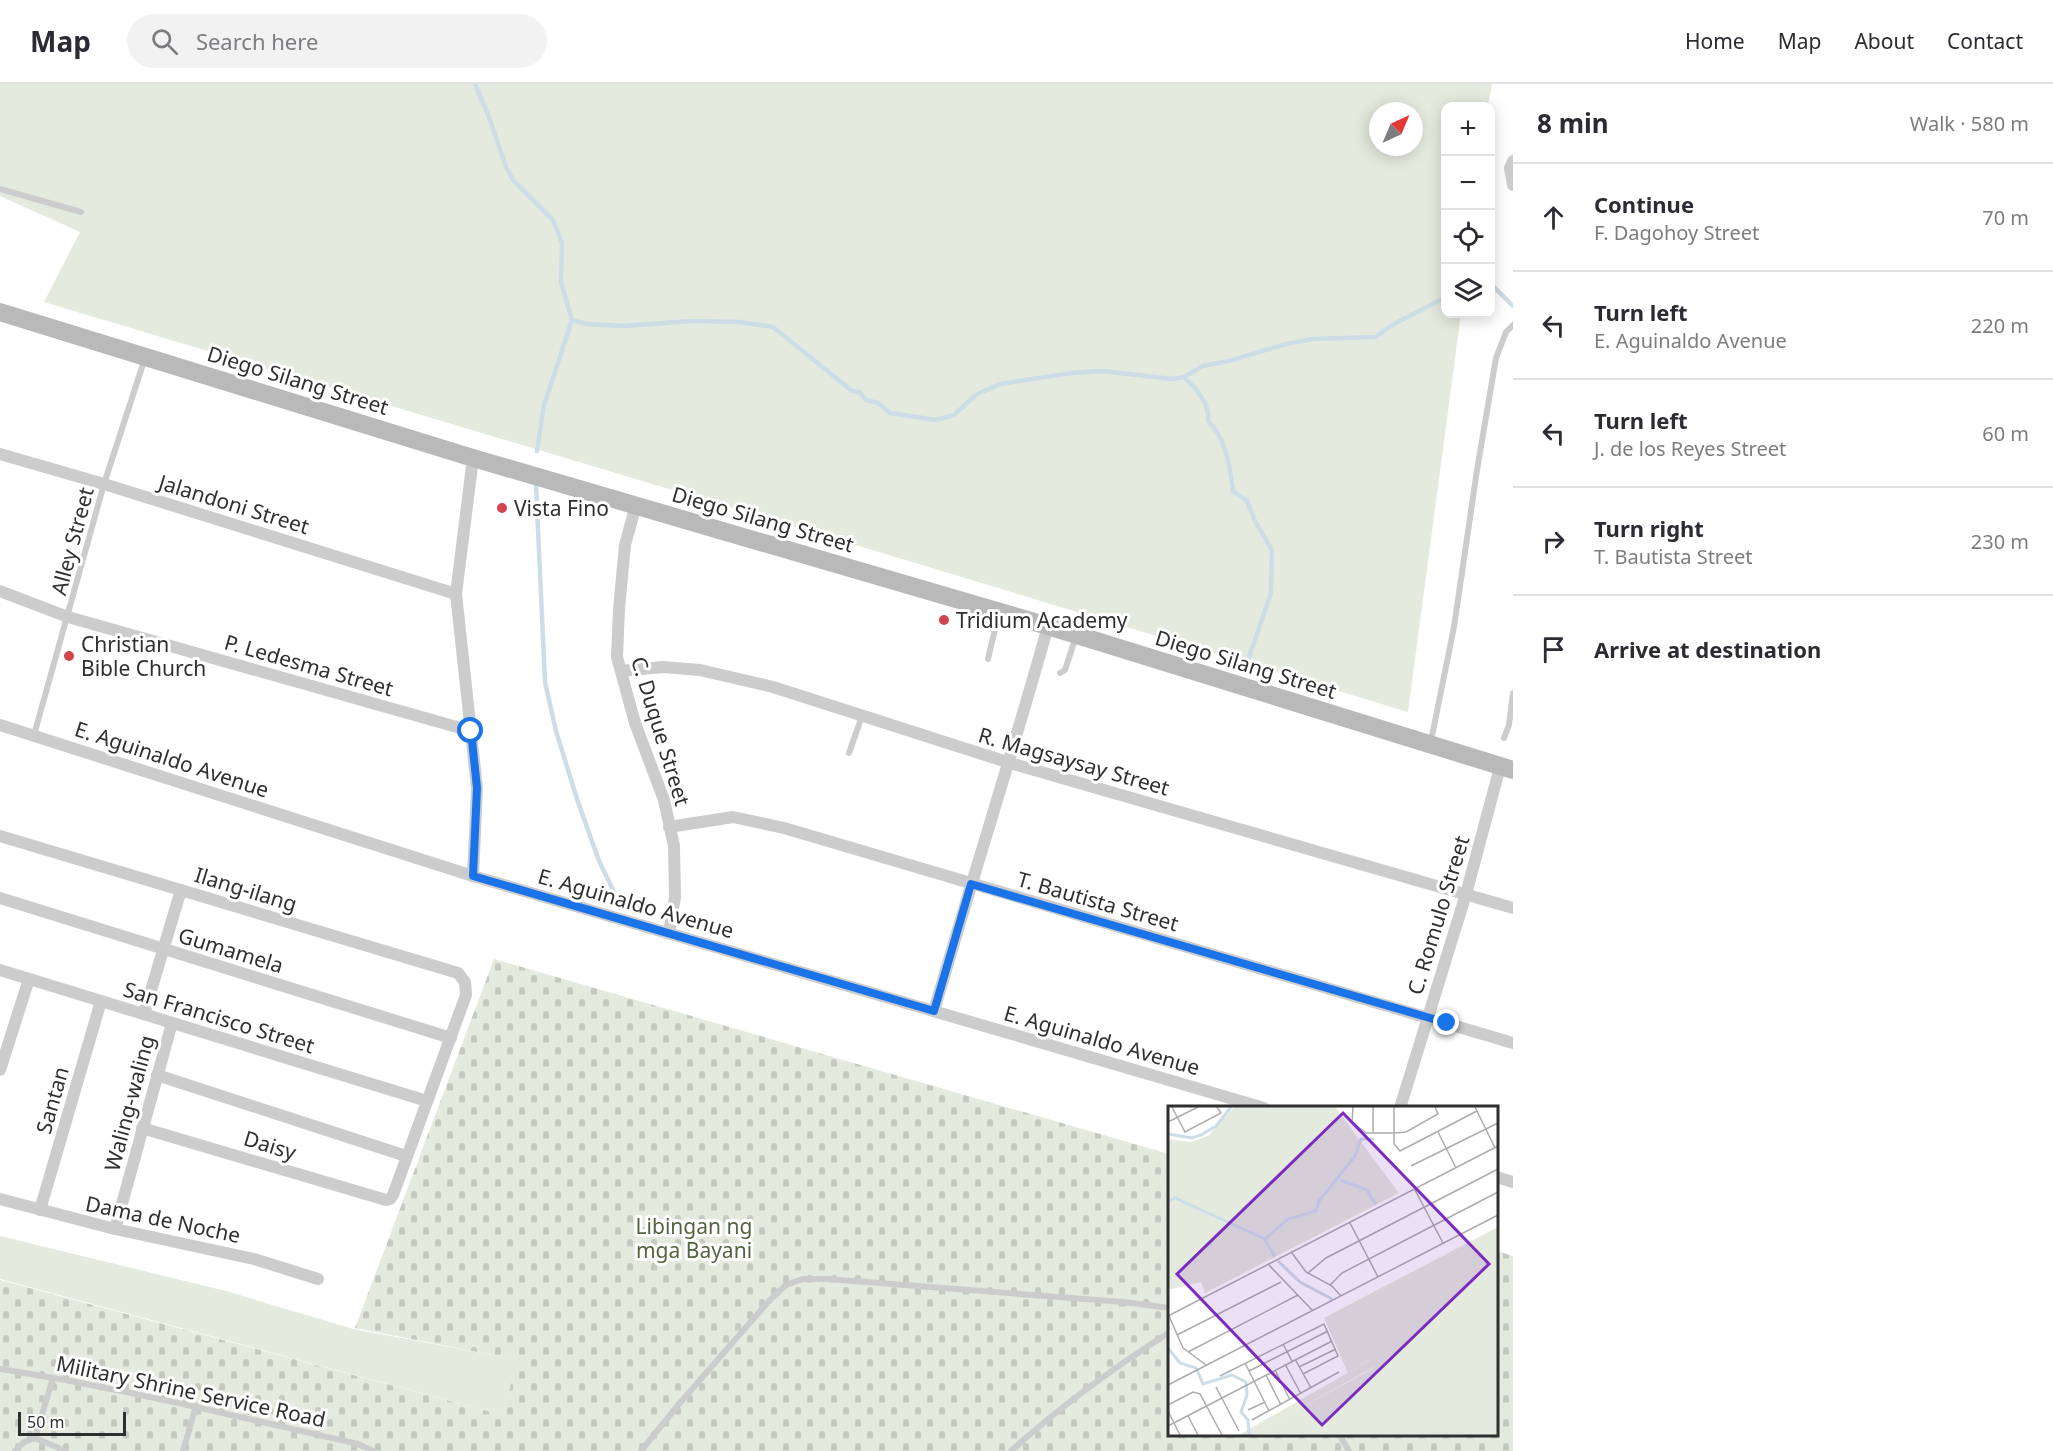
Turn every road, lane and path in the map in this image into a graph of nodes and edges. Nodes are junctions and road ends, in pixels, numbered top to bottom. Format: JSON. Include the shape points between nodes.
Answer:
{"nodes":[{"id":1,"x":1513,"y":161,"type":"edge"},
{"id":2,"x":1513,"y":185,"type":"edge"},
{"id":3,"x":0,"y":189,"type":"edge"},
{"id":4,"x":81,"y":212,"type":"dead end"},
{"id":5,"x":0,"y":312,"type":"edge"},
{"id":6,"x":1513,"y":325,"type":"edge"},
{"id":7,"x":145,"y":356,"type":"junction"},
{"id":8,"x":0,"y":454,"type":"edge"},
{"id":9,"x":473,"y":458,"type":"junction"},
{"id":10,"x":104,"y":484,"type":"junction"},
{"id":11,"x":636,"y":505,"type":"junction"},
{"id":12,"x":0,"y":591,"type":"edge"},
{"id":13,"x":456,"y":594,"type":"junction"},
{"id":14,"x":999,"y":612,"type":"junction"},
{"id":15,"x":68,"y":617,"type":"junction"},
{"id":16,"x":1048,"y":626,"type":"junction"},
{"id":17,"x":1077,"y":635,"type":"junction"},
{"id":18,"x":988,"y":659,"type":"dead end"},
{"id":19,"x":621,"y":671,"type":"junction"},
{"id":20,"x":1060,"y":673,"type":"dead end"},
{"id":21,"x":1513,"y":693,"type":"edge"},
{"id":22,"x":862,"y":716,"type":"junction"},
{"id":23,"x":0,"y":725,"type":"edge"},
{"id":24,"x":471,"y":731,"type":"junction"},
{"id":25,"x":34,"y":735,"type":"junction"},
{"id":26,"x":1504,"y":738,"type":"dead end"},
{"id":27,"x":1430,"y":745,"type":"junction"},
{"id":28,"x":849,"y":753,"type":"dead end"},
{"id":29,"x":1010,"y":763,"type":"junction"},
{"id":30,"x":1507,"y":768,"type":"edge"},
{"id":31,"x":669,"y":827,"type":"junction"},
{"id":32,"x":0,"y":836,"type":"edge"},
{"id":33,"x":473,"y":876,"type":"junction"},
{"id":34,"x":971,"y":884,"type":"junction"},
{"id":35,"x":181,"y":890,"type":"junction"},
{"id":36,"x":1466,"y":894,"type":"junction"},
{"id":37,"x":0,"y":898,"type":"edge"},
{"id":38,"x":1513,"y":908,"type":"edge"},
{"id":39,"x":669,"y":933,"type":"junction"},
{"id":40,"x":163,"y":949,"type":"junction"},
{"id":41,"x":0,"y":970,"type":"edge"},
{"id":42,"x":29,"y":979,"type":"junction"},
{"id":43,"x":101,"y":1001,"type":"junction"},
{"id":44,"x":934,"y":1011,"type":"junction"},
{"id":45,"x":144,"y":1014,"type":"junction"},
{"id":46,"x":1428,"y":1017,"type":"junction"},
{"id":47,"x":172,"y":1023,"type":"junction"},
{"id":48,"x":451,"y":1038,"type":"junction"},
{"id":49,"x":1513,"y":1043,"type":"edge"},
{"id":50,"x":0,"y":1070,"type":"edge"},
{"id":51,"x":157,"y":1075,"type":"junction"},
{"id":52,"x":427,"y":1101,"type":"junction"},
{"id":53,"x":1261,"y":1106,"type":"edge"},
{"id":54,"x":1400,"y":1106,"type":"edge"},
{"id":55,"x":142,"y":1128,"type":"junction"},
{"id":56,"x":406,"y":1156,"type":"junction"},
{"id":57,"x":1498,"y":1177,"type":"edge"},
{"id":58,"x":1513,"y":1182,"type":"edge"},
{"id":59,"x":0,"y":1199,"type":"edge"},
{"id":60,"x":40,"y":1210,"type":"junction"},
{"id":61,"x":115,"y":1229,"type":"junction"},
{"id":62,"x":318,"y":1279,"type":"dead end"},
{"id":63,"x":1168,"y":1308,"type":"edge"},
{"id":64,"x":1168,"y":1333,"type":"edge"},
{"id":65,"x":0,"y":1369,"type":"edge"},
{"id":66,"x":53,"y":1378,"type":"junction"},
{"id":67,"x":196,"y":1406,"type":"junction"},
{"id":68,"x":1340,"y":1436,"type":"edge"},
{"id":69,"x":35,"y":1438,"type":"junction"},
{"id":70,"x":15,"y":1451,"type":"edge"},
{"id":71,"x":66,"y":1451,"type":"edge"},
{"id":72,"x":183,"y":1451,"type":"edge"},
{"id":73,"x":373,"y":1451,"type":"edge"},
{"id":74,"x":641,"y":1451,"type":"edge"},
{"id":75,"x":1011,"y":1451,"type":"edge"},
{"id":76,"x":1349,"y":1451,"type":"edge"}],
"edges":[{"from":1,"to":2,"type":"street"},
{"from":3,"to":4,"type":"lane"},
{"from":5,"to":7,"type":"street","name":"Diego Silang Street"},
{"from":6,"to":27,"type":"lane","via":[[1506,332],[1496,358],[1454,627]]},
{"from":7,"to":9,"type":"street","name":"Diego Silang Street"},
{"from":7,"to":10,"type":"lane","name":"Alley Street"},
{"from":8,"to":10,"type":"street","name":"Jalandoni Street"},
{"from":9,"to":11,"type":"street","name":"Diego Silang Street"},
{"from":9,"to":13,"type":"street"},
{"from":10,"to":13,"type":"street","name":"Jalandoni Street"},
{"from":10,"to":15,"type":"lane","name":"Alley Street"},
{"from":11,"to":14,"type":"street","name":"Diego Silang Street"},
{"from":11,"to":19,"type":"street","name":"C. Duque Street","via":[[625,545],[619,609],[617,657]]},
{"from":12,"to":15,"type":"street","name":"P. Ledesma Street"},
{"from":13,"to":24,"type":"street"},
{"from":14,"to":16,"type":"street","name":"Diego Silang Street"},
{"from":14,"to":18,"type":"lane"},
{"from":15,"to":24,"type":"street","name":"P. Ledesma Street"},
{"from":15,"to":25,"type":"lane","name":"Alley Street"},
{"from":16,"to":17,"type":"street","name":"Diego Silang Street"},
{"from":16,"to":29,"type":"street"},
{"from":17,"to":20,"type":"lane","via":[[1065,670]]},
{"from":17,"to":27,"type":"street","name":"Diego Silang Street"},
{"from":19,"to":22,"type":"street","name":"R. Magsaysay Street","via":[[663,667],[699,670],[773,687]]},
{"from":19,"to":31,"type":"street","name":"C. Duque Street","via":[[635,723],[664,800]]},
{"from":21,"to":26,"type":"lane"},
{"from":22,"to":28,"type":"lane"},
{"from":22,"to":29,"type":"street","name":"R. Magsaysay Street"},
{"from":23,"to":25,"type":"street","name":"E. Aguinaldo Avenue"},
{"from":24,"to":33,"type":"street","via":[[477,788]]},
{"from":25,"to":33,"type":"street","name":"E. Aguinaldo Avenue"},
{"from":27,"to":30,"type":"street","name":"Diego Silang Street"},
{"from":29,"to":34,"type":"street"},
{"from":29,"to":36,"type":"street","name":"R. Magsaysay Street"},
{"from":30,"to":36,"type":"street","name":"C. Romulo Street"},
{"from":31,"to":34,"type":"street","name":"T. Bautista Street","via":[[733,817],[784,828]]},
{"from":31,"to":39,"type":"street","name":"C. Duque Street","via":[[674,846],[675,897]]},
{"from":32,"to":35,"type":"street","name":"Ilang-ilang"},
{"from":33,"to":39,"type":"street","name":"E. Aguinaldo Avenue"},
{"from":34,"to":44,"type":"street"},
{"from":34,"to":46,"type":"street","name":"T. Bautista Street"},
{"from":35,"to":40,"type":"street"},
{"from":35,"to":48,"type":"street","name":"Ilang-ilang","via":[[458,973],[465,982],[466,995]]},
{"from":36,"to":38,"type":"street","name":"R. Magsaysay Street"},
{"from":36,"to":46,"type":"street","name":"C. Romulo Street"},
{"from":37,"to":40,"type":"street","name":"Gumamela"},
{"from":39,"to":44,"type":"street","name":"E. Aguinaldo Avenue"},
{"from":40,"to":45,"type":"street"},
{"from":40,"to":48,"type":"street","name":"Gumamela"},
{"from":41,"to":42,"type":"street","name":"San Francisco Street"},
{"from":42,"to":43,"type":"street","name":"San Francisco Street"},
{"from":42,"to":50,"type":"street"},
{"from":43,"to":45,"type":"street","name":"San Francisco Street"},
{"from":43,"to":60,"type":"street","name":"Santan"},
{"from":44,"to":53,"type":"street","name":"E. Aguinaldo Avenue"},
{"from":45,"to":47,"type":"street","name":"San Francisco Street"},
{"from":46,"to":49,"type":"street","name":"T. Bautista Street"},
{"from":46,"to":54,"type":"street","name":"C. Romulo Street"},
{"from":47,"to":51,"type":"street","name":"Waling-waling"},
{"from":47,"to":52,"type":"street","name":"San Francisco Street"},
{"from":48,"to":52,"type":"street"},
{"from":51,"to":55,"type":"street","name":"Waling-waling"},
{"from":51,"to":56,"type":"street"},
{"from":52,"to":56,"type":"street"},
{"from":55,"to":56,"type":"street","name":"Daisy","via":[[386,1200],[393,1195]]},
{"from":55,"to":61,"type":"street","name":"Waling-waling"},
{"from":57,"to":58,"type":"street"},
{"from":59,"to":60,"type":"street","name":"Dama de Noche"},
{"from":60,"to":61,"type":"street","name":"Dama de Noche"},
{"from":61,"to":62,"type":"street","name":"Dama de Noche","via":[[254,1258]]},
{"from":63,"to":74,"type":"lane","via":[[803,1279],[786,1285],[768,1302]]},
{"from":64,"to":75,"type":"lane","via":[[1116,1366]]},
{"from":65,"to":66,"type":"lane","name":"Military Shrine Service Road"},
{"from":66,"to":67,"type":"lane","name":"Military Shrine Service Road"},
{"from":66,"to":69,"type":"lane"},
{"from":67,"to":72,"type":"lane"},
{"from":67,"to":73,"type":"lane","name":"Military Shrine Service Road","via":[[358,1444]]},
{"from":68,"to":76,"type":"lane"},
{"from":69,"to":70,"type":"lane"},
{"from":69,"to":71,"type":"lane"}]}
